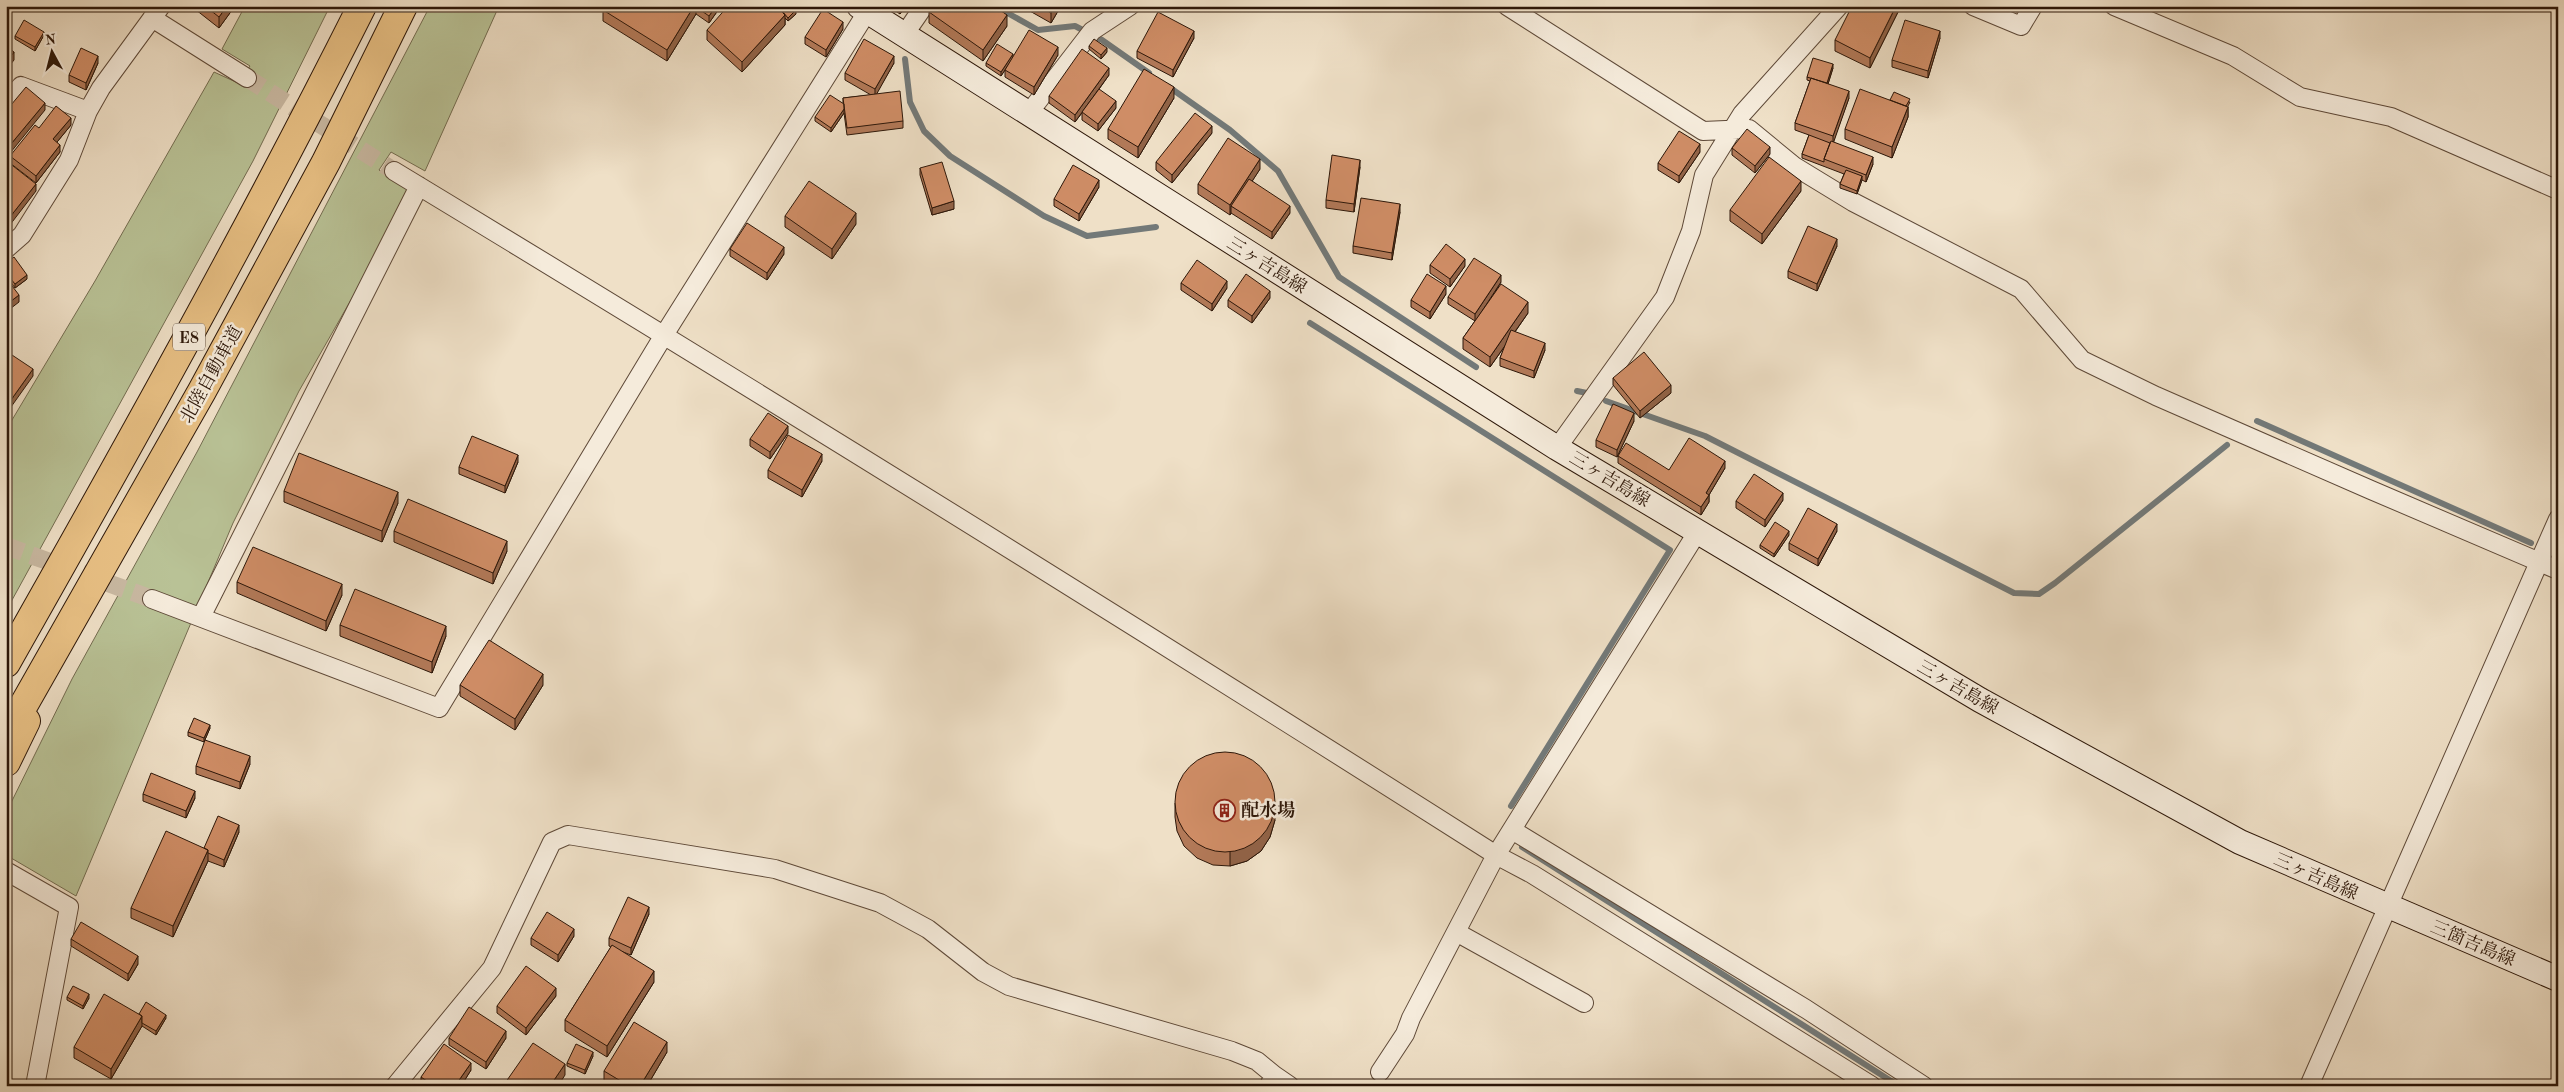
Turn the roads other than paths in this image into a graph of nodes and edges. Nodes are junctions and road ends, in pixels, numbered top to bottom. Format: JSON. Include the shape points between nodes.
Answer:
{"nodes":[{"id":1,"x":362,"y":6,"type":"edge"},
{"id":2,"x":403,"y":6,"type":"edge"},
{"id":3,"x":924,"y":6,"type":"edge"},
{"id":4,"x":1130,"y":6,"type":"edge"},
{"id":5,"x":1507,"y":6,"type":"edge"},
{"id":6,"x":1839,"y":6,"type":"edge"},
{"id":7,"x":1973,"y":6,"type":"edge"},
{"id":8,"x":2033,"y":6,"type":"edge"},
{"id":9,"x":2114,"y":6,"type":"edge"},
{"id":10,"x":863,"y":9,"type":"edge"},
{"id":11,"x":157,"y":12,"type":"edge"},
{"id":12,"x":904,"y":35,"type":"junction"},
{"id":13,"x":247,"y":78,"type":"tunnel mouth"},
{"id":14,"x":6,"y":103,"type":"edge"},
{"id":15,"x":88,"y":111,"type":"junction"},
{"id":16,"x":1028,"y":114,"type":"junction"},
{"id":17,"x":1730,"y":131,"type":"junction"},
{"id":18,"x":394,"y":171,"type":"tunnel mouth"},
{"id":19,"x":419,"y":186,"type":"junction"},
{"id":20,"x":2558,"y":190,"type":"edge"},
{"id":21,"x":6,"y":249,"type":"edge"},
{"id":22,"x":664,"y":335,"type":"junction"},
{"id":23,"x":1558,"y":448,"type":"junction"},
{"id":24,"x":2558,"y":519,"type":"edge"},
{"id":25,"x":1698,"y":531,"type":"junction"},
{"id":26,"x":2540,"y":562,"type":"junction"},
{"id":27,"x":2558,"y":570,"type":"edge"},
{"id":28,"x":90,"y":590,"type":"junction"},
{"id":29,"x":152,"y":599,"type":"tunnel mouth"},
{"id":30,"x":201,"y":617,"type":"junction"},
{"id":31,"x":6,"y":663,"type":"edge"},
{"id":32,"x":6,"y":736,"type":"edge"},
{"id":33,"x":6,"y":762,"type":"edge"},
{"id":34,"x":1512,"y":830,"type":"junction"},
{"id":35,"x":1496,"y":855,"type":"junction"},
{"id":36,"x":6,"y":871,"type":"edge"},
{"id":37,"x":2388,"y":907,"type":"junction"},
{"id":38,"x":1456,"y":932,"type":"junction"},
{"id":39,"x":2558,"y":979,"type":"edge"},
{"id":40,"x":1584,"y":1003,"type":"dead end"},
{"id":41,"x":1380,"y":1072,"type":"dead end"},
{"id":42,"x":1271,"y":1080,"type":"edge"},
{"id":43,"x":35,"y":1086,"type":"edge"},
{"id":44,"x":394,"y":1086,"type":"edge"},
{"id":45,"x":1290,"y":1086,"type":"edge"},
{"id":46,"x":1872,"y":1086,"type":"edge"},
{"id":47,"x":1924,"y":1086,"type":"edge"},
{"id":48,"x":2309,"y":1086,"type":"edge"}],
"edges":[{"from":1,"to":31,"type":"highway","name":"北陸自動車道","number":"E8","via":[[286,157],[172,368]]},
{"from":2,"to":28,"type":"highway","name":"北陸自動車道","number":"E8","via":[[326,162]]},
{"from":3,"to":12,"type":"street"},
{"from":4,"to":16,"type":"street","via":[[1092,31]]},
{"from":5,"to":17,"type":"street","via":[[1703,131]]},
{"from":6,"to":17,"type":"street"},
{"from":7,"to":8,"type":"street","via":[[2021,26]]},
{"from":9,"to":20,"type":"street","via":[[2233,56],[2300,97],[2391,117]]},
{"from":10,"to":12,"type":"main road","name":"三ヶ吉島線"},
{"from":10,"to":22,"type":"street"},
{"from":11,"to":13,"type":"street"},
{"from":11,"to":15,"type":"street"},
{"from":12,"to":16,"type":"main road","name":"三ヶ吉島線"},
{"from":14,"to":15,"type":"street","via":[[21,86]]},
{"from":15,"to":21,"type":"street","via":[[69,160],[22,235]]},
{"from":16,"to":23,"type":"main road","name":"三ヶ吉島線"},
{"from":17,"to":23,"type":"street","via":[[1704,175],[1692,231],[1665,297]]},
{"from":17,"to":26,"type":"street","via":[[1749,128],[1794,166],[1836,192],[2022,289],[2082,360],[2228,428]]},
{"from":18,"to":19,"type":"street"},
{"from":19,"to":22,"type":"street"},
{"from":19,"to":30,"type":"street"},
{"from":22,"to":30,"type":"street","via":[[439,708]]},
{"from":22,"to":35,"type":"street"},
{"from":23,"to":25,"type":"main road","name":"三ヶ吉島線"},
{"from":24,"to":26,"type":"street"},
{"from":25,"to":34,"type":"street"},
{"from":25,"to":37,"type":"main road","name":"三ヶ吉島線","via":[[1980,700],[2089,761],[2240,842]]},
{"from":26,"to":27,"type":"street"},
{"from":26,"to":37,"type":"street"},
{"from":28,"to":32,"type":"highway","name":"北陸自動車道","number":"E8"},
{"from":28,"to":33,"type":"highway"},
{"from":29,"to":30,"type":"street"},
{"from":34,"to":35,"type":"street"},
{"from":34,"to":47,"type":"street","via":[[1806,1009]]},
{"from":35,"to":38,"type":"street"},
{"from":35,"to":46,"type":"street","via":[[1541,879]]},
{"from":36,"to":43,"type":"street","via":[[69,907]]},
{"from":37,"to":39,"type":"main road","name":"三箇吉島線"},
{"from":37,"to":48,"type":"street"},
{"from":38,"to":40,"type":"street"},
{"from":38,"to":41,"type":"street","via":[[1405,1034]]},
{"from":42,"to":44,"type":"street","via":[[1257,1061],[1232,1052],[1009,986],[983,972],[928,929],[880,903],[775,869],[568,835],[552,842],[492,968]]},
{"from":42,"to":45,"type":"street"}]}
